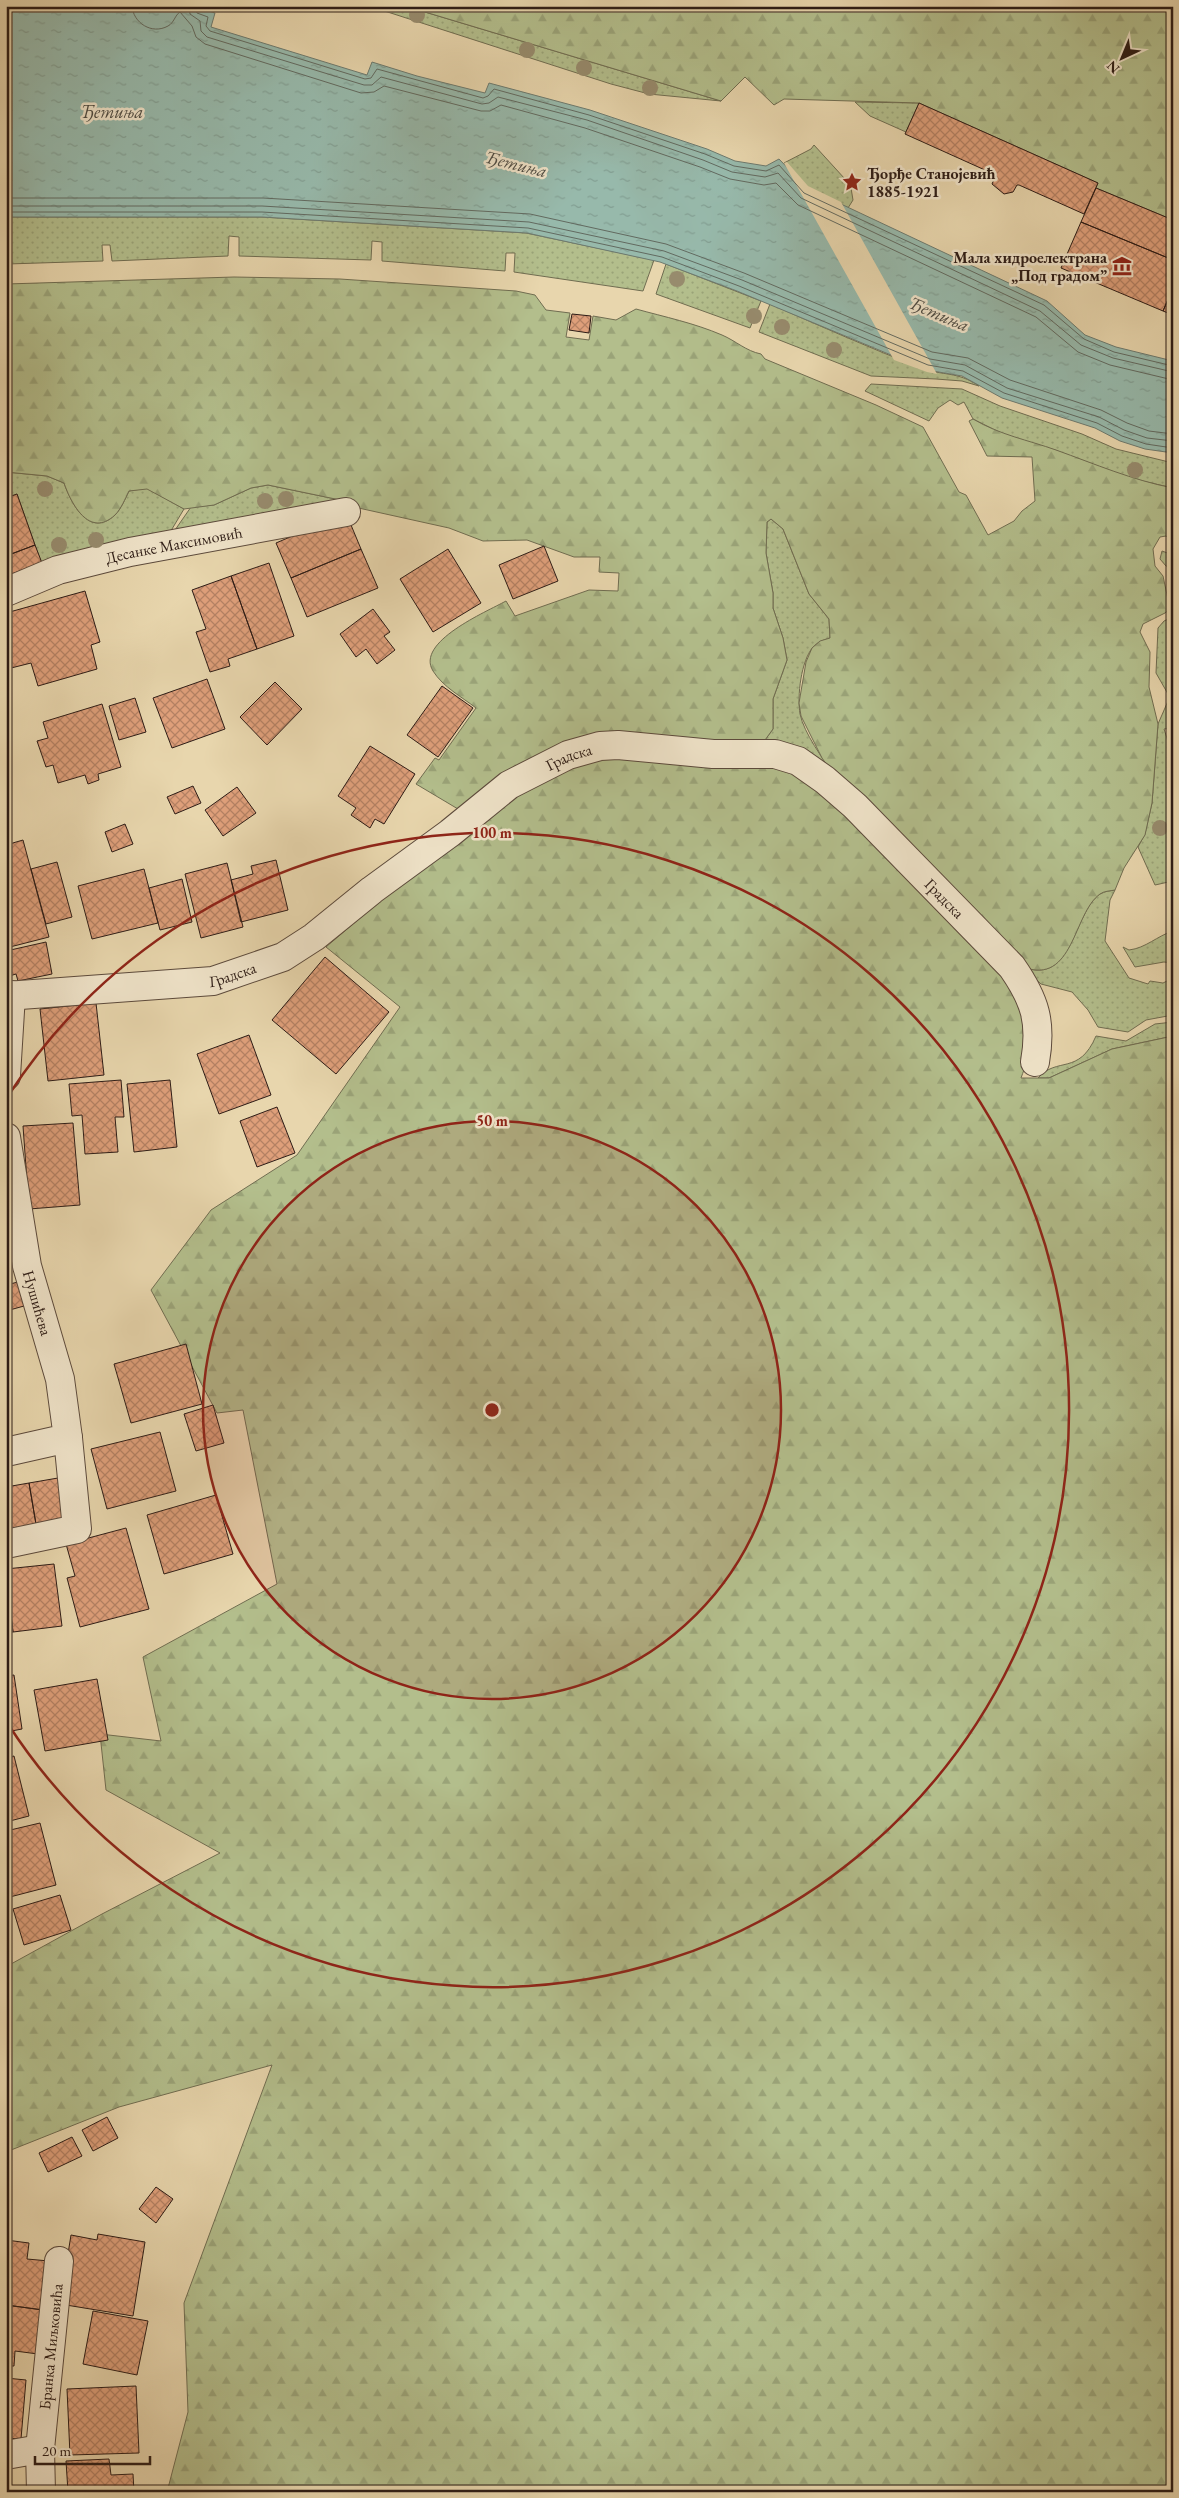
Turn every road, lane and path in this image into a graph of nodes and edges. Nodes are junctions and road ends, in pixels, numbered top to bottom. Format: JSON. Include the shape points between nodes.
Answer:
{"nodes":[{"id":1,"x":346,"y":512,"type":"dead end"},
{"id":2,"x":6,"y":592,"type":"edge"},
{"id":3,"x":9,"y":996,"type":"edge"},
{"id":4,"x":1035,"y":1062,"type":"dead end"},
{"id":5,"x":6,"y":1076,"type":"edge"},
{"id":6,"x":6,"y":1137,"type":"edge"},
{"id":7,"x":68,"y":1438,"type":"junction"},
{"id":8,"x":6,"y":1452,"type":"edge"},
{"id":9,"x":6,"y":1544,"type":"edge"},
{"id":10,"x":59,"y":2260,"type":"dead end"},
{"id":11,"x":40,"y":2449,"type":"junction"},
{"id":12,"x":6,"y":2455,"type":"edge"},
{"id":13,"x":40,"y":2492,"type":"edge"}],
"edges":[{"from":1,"to":2,"type":"street","name":"Десанке Максимовић","via":[[130,552],[58,570]]},
{"from":3,"to":4,"type":"street","name":"Градска","via":[[213,981],[283,957],[314,937],[505,788],[568,754],[618,745],[713,754],[775,754],[811,768],[840,793],[1012,967],[1029,994],[1038,1019]]},
{"from":3,"to":5,"type":"street"},
{"from":6,"to":7,"type":"street","name":"Нушићева","via":[[27,1266],[60,1379]]},
{"from":7,"to":8,"type":"street"},
{"from":7,"to":9,"type":"street","name":"Нушићева","via":[[77,1529]]},
{"from":10,"to":11,"type":"street","name":"Бранка Миљковића"},
{"from":11,"to":12,"type":"street"},
{"from":11,"to":13,"type":"street","name":"Бранка Миљковића"}]}
